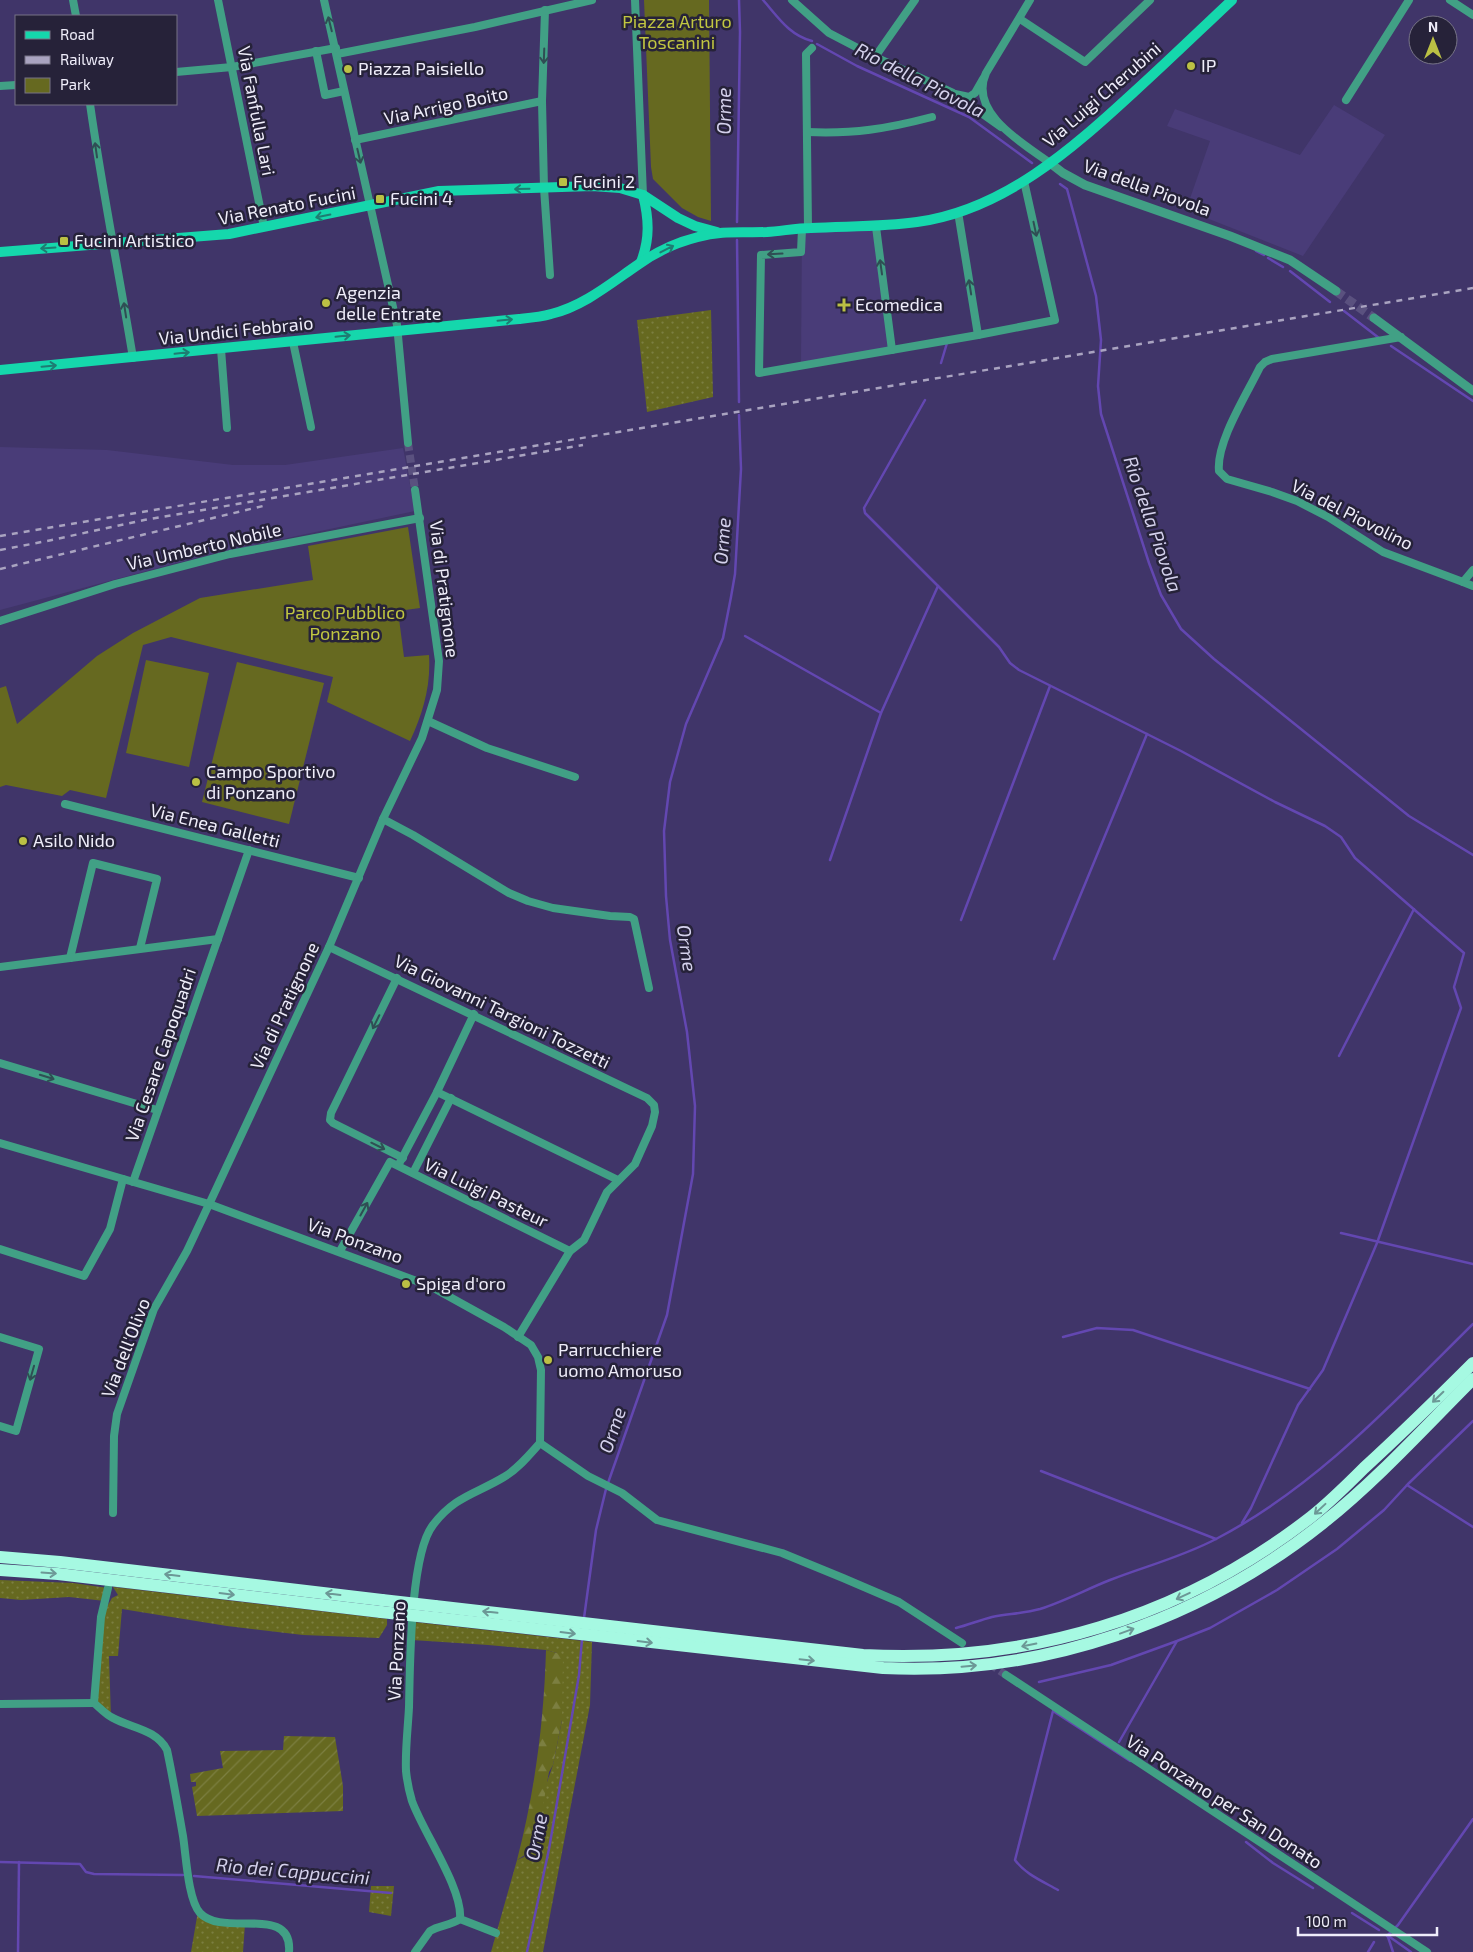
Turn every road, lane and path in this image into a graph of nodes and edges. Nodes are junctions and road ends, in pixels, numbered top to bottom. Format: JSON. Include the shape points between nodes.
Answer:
{"nodes":[{"id":1,"x":73,"y":0,"type":"edge"},
{"id":2,"x":218,"y":0,"type":"edge"},
{"id":3,"x":324,"y":0,"type":"edge"},
{"id":4,"x":592,"y":0,"type":"edge"},
{"id":5,"x":635,"y":0,"type":"edge"},
{"id":6,"x":792,"y":0,"type":"edge"},
{"id":7,"x":805,"y":0,"type":"edge"},
{"id":8,"x":915,"y":0,"type":"edge"},
{"id":9,"x":1030,"y":0,"type":"edge"},
{"id":10,"x":1150,"y":0,"type":"edge"},
{"id":11,"x":1232,"y":0,"type":"edge"},
{"id":12,"x":1409,"y":0,"type":"edge"},
{"id":13,"x":1450,"y":0,"type":"edge"},
{"id":14,"x":561,"y":3,"type":"edge"},
{"id":15,"x":802,"y":9,"type":"junction"},
{"id":16,"x":546,"y":10,"type":"junction"},
{"id":17,"x":1473,"y":14,"type":"edge"},
{"id":18,"x":76,"y":15,"type":"edge"},
{"id":19,"x":1020,"y":19,"type":"junction"},
{"id":20,"x":812,"y":48,"type":"dead end"},
{"id":21,"x":316,"y":51,"type":"junction"},
{"id":22,"x":336,"y":51,"type":"junction"},
{"id":23,"x":875,"y":58,"type":"junction"},
{"id":24,"x":232,"y":67,"type":"junction"},
{"id":25,"x":178,"y":72,"type":"edge"},
{"id":26,"x":983,"y":79,"type":"junction"},
{"id":27,"x":15,"y":85,"type":"edge"},
{"id":28,"x":0,"y":86,"type":"edge"},
{"id":29,"x":344,"y":91,"type":"junction"},
{"id":30,"x":953,"y":93,"type":"junction"},
{"id":31,"x":1346,"y":100,"type":"dead end"},
{"id":32,"x":542,"y":101,"type":"junction"},
{"id":33,"x":90,"y":105,"type":"edge"},
{"id":34,"x":932,"y":117,"type":"dead end"},
{"id":35,"x":1001,"y":127,"type":"junction"},
{"id":36,"x":807,"y":132,"type":"junction"},
{"id":37,"x":355,"y":140,"type":"junction"},
{"id":38,"x":1050,"y":162,"type":"junction"},
{"id":39,"x":1024,"y":181,"type":"junction"},
{"id":40,"x":544,"y":188,"type":"junction"},
{"id":41,"x":643,"y":195,"type":"junction"},
{"id":42,"x":370,"y":206,"type":"junction"},
{"id":43,"x":958,"y":212,"type":"junction"},
{"id":44,"x":264,"y":227,"type":"junction"},
{"id":45,"x":876,"y":227,"type":"junction"},
{"id":46,"x":805,"y":228,"type":"junction"},
{"id":47,"x":718,"y":232,"type":"junction"},
{"id":48,"x":114,"y":243,"type":"junction"},
{"id":49,"x":0,"y":252,"type":"edge"},
{"id":50,"x":641,"y":262,"type":"junction"},
{"id":51,"x":550,"y":275,"type":"dead end"},
{"id":52,"x":1336,"y":290,"type":"tunnel mouth"},
{"id":53,"x":1374,"y":318,"type":"tunnel mouth"},
{"id":54,"x":398,"y":331,"type":"junction"},
{"id":55,"x":978,"y":335,"type":"junction"},
{"id":56,"x":1401,"y":337,"type":"junction"},
{"id":57,"x":294,"y":342,"type":"junction"},
{"id":58,"x":221,"y":349,"type":"junction"},
{"id":59,"x":892,"y":350,"type":"junction"},
{"id":60,"x":133,"y":358,"type":"junction"},
{"id":61,"x":0,"y":370,"type":"edge"},
{"id":62,"x":1473,"y":391,"type":"edge"},
{"id":63,"x":311,"y":426,"type":"dead end"},
{"id":64,"x":227,"y":428,"type":"dead end"},
{"id":65,"x":408,"y":443,"type":"tunnel mouth"},
{"id":66,"x":415,"y":490,"type":"tunnel mouth"},
{"id":67,"x":420,"y":518,"type":"junction"},
{"id":68,"x":1473,"y":570,"type":"edge"},
{"id":69,"x":1463,"y":582,"type":"junction"},
{"id":70,"x":1473,"y":586,"type":"edge"},
{"id":71,"x":0,"y":621,"type":"edge"},
{"id":72,"x":428,"y":721,"type":"junction"},
{"id":73,"x":574,"y":777,"type":"dead end"},
{"id":74,"x":65,"y":804,"type":"dead end"},
{"id":75,"x":383,"y":820,"type":"junction"},
{"id":76,"x":249,"y":850,"type":"junction"},
{"id":77,"x":359,"y":878,"type":"junction"},
{"id":78,"x":218,"y":939,"type":"junction"},
{"id":79,"x":329,"y":947,"type":"junction"},
{"id":80,"x":140,"y":948,"type":"junction"},
{"id":81,"x":70,"y":958,"type":"junction"},
{"id":82,"x":0,"y":967,"type":"edge"},
{"id":83,"x":397,"y":978,"type":"junction"},
{"id":84,"x":649,"y":988,"type":"dead end"},
{"id":85,"x":474,"y":1014,"type":"junction"},
{"id":86,"x":0,"y":1063,"type":"edge"},
{"id":87,"x":437,"y":1092,"type":"junction"},
{"id":88,"x":450,"y":1098,"type":"junction"},
{"id":89,"x":158,"y":1110,"type":"junction"},
{"id":90,"x":0,"y":1143,"type":"edge"},
{"id":91,"x":402,"y":1158,"type":"junction"},
{"id":92,"x":398,"y":1166,"type":"junction"},
{"id":93,"x":413,"y":1173,"type":"junction"},
{"id":94,"x":123,"y":1179,"type":"junction"},
{"id":95,"x":618,"y":1180,"type":"junction"},
{"id":96,"x":133,"y":1182,"type":"junction"},
{"id":97,"x":209,"y":1204,"type":"junction"},
{"id":98,"x":0,"y":1248,"type":"edge"},
{"id":99,"x":340,"y":1251,"type":"junction"},
{"id":100,"x":570,"y":1251,"type":"junction"},
{"id":101,"x":0,"y":1336,"type":"edge"},
{"id":102,"x":518,"y":1337,"type":"junction"},
{"id":103,"x":1473,"y":1363,"type":"edge"},
{"id":104,"x":1473,"y":1379,"type":"edge"},
{"id":105,"x":0,"y":1426,"type":"edge"},
{"id":106,"x":540,"y":1443,"type":"junction"},
{"id":107,"x":113,"y":1513,"type":"dead end"},
{"id":108,"x":0,"y":1557,"type":"edge"},
{"id":109,"x":0,"y":1570,"type":"edge"},
{"id":110,"x":108,"y":1588,"type":"dead end"},
{"id":111,"x":381,"y":1606,"type":"junction"},
{"id":112,"x":597,"y":1631,"type":"junction"},
{"id":113,"x":962,"y":1643,"type":"dead end"},
{"id":114,"x":1006,"y":1675,"type":"tunnel mouth"},
{"id":115,"x":94,"y":1703,"type":"junction"},
{"id":116,"x":0,"y":1704,"type":"edge"},
{"id":117,"x":460,"y":1918,"type":"junction"},
{"id":118,"x":496,"y":1933,"type":"dead end"},
{"id":119,"x":289,"y":1952,"type":"edge"},
{"id":120,"x":415,"y":1952,"type":"edge"},
{"id":121,"x":1427,"y":1952,"type":"edge"}],
"edges":[{"from":1,"to":18,"type":"street"},
{"from":2,"to":24,"type":"street","name":"Via Fanfulla Lari"},
{"from":22,"to":3,"type":"street","one_way":true},
{"from":4,"to":14,"type":"street"},
{"from":5,"to":41,"type":"street"},
{"from":6,"to":15,"type":"street"},
{"from":7,"to":15,"type":"street"},
{"from":8,"to":23,"type":"street"},
{"from":9,"to":19,"type":"street"},
{"from":10,"to":19,"type":"street","via":[[1085,62]]},
{"from":11,"to":38,"type":"main road","name":"Via Luigi Cherubini","via":[[1078,143]]},
{"from":12,"to":31,"type":"street"},
{"from":13,"to":17,"type":"street"},
{"from":14,"to":16,"type":"street"},
{"from":15,"to":23,"type":"street","via":[[829,33]]},
{"from":16,"to":22,"type":"street"},
{"from":16,"to":32,"type":"street","one_way":true},
{"from":19,"to":26,"type":"street"},
{"from":20,"to":36,"type":"street","via":[[806,54]]},
{"from":21,"to":22,"type":"street"},
{"from":21,"to":24,"type":"street"},
{"from":21,"to":29,"type":"street","via":[[325,95]]},
{"from":22,"to":29,"type":"street"},
{"from":23,"to":30,"type":"street"},
{"from":24,"to":25,"type":"street"},
{"from":24,"to":44,"type":"street","name":"Via Fanfulla Lari"},
{"from":26,"to":30,"type":"street","via":[[969,97]]},
{"from":26,"to":35,"type":"street","name":"Via della Piovola","via":[[989,111]]},
{"from":27,"to":28,"type":"street"},
{"from":29,"to":37,"type":"street"},
{"from":30,"to":35,"type":"street"},
{"from":32,"to":37,"type":"street","name":"Via Arrigo Boito"},
{"from":32,"to":40,"type":"street"},
{"from":48,"to":33,"type":"street","one_way":true},
{"from":34,"to":36,"type":"street","via":[[871,131]]},
{"from":35,"to":38,"type":"street","name":"Via della Piovola"},
{"from":36,"to":46,"type":"street"},
{"from":37,"to":42,"type":"street","one_way":true},
{"from":38,"to":39,"type":"main road","name":"Via Luigi Cherubini"},
{"from":38,"to":52,"type":"street","name":"Via della Piovola","via":[[1085,185],[1290,260]]},
{"from":39,"to":43,"type":"main road","name":"Via Luigi Cherubini"},
{"from":39,"to":55,"type":"street","one_way":true,"via":[[1055,320]]},
{"from":40,"to":41,"type":"main road","name":"Via Renato Fucini","via":[[592,186],[620,188]]},
{"from":40,"to":42,"type":"main road","name":"Via Renato Fucini","one_way":true,"via":[[438,192]]},
{"from":40,"to":51,"type":"street"},
{"from":41,"to":47,"type":"main road","name":"Via Renato Fucini","via":[[678,218]]},
{"from":41,"to":50,"type":"main road","via":[[648,233]]},
{"from":42,"to":44,"type":"main road","name":"Via Renato Fucini","one_way":true},
{"from":42,"to":54,"type":"street"},
{"from":43,"to":45,"type":"main road","name":"Via Luigi Cherubini","via":[[920,222]]},
{"from":55,"to":43,"type":"street","one_way":true},
{"from":44,"to":48,"type":"main road","name":"Via Renato Fucini","via":[[229,234]]},
{"from":45,"to":46,"type":"main road","name":"Via Luigi Cherubini"},
{"from":59,"to":45,"type":"street","one_way":true},
{"from":46,"to":47,"type":"main road","name":"Via Luigi Cherubini"},
{"from":46,"to":59,"type":"street","one_way":true,"via":[[801,252],[761,255],[759,373]]},
{"from":50,"to":47,"type":"main road","name":"Via Undici Febbraio","one_way":true,"via":[[675,245]]},
{"from":48,"to":49,"type":"main road","name":"Via Renato Fucini","one_way":true},
{"from":60,"to":48,"type":"street","one_way":true},
{"from":54,"to":50,"type":"main road","name":"Via Undici Febbraio","one_way":true,"via":[[551,314],[575,305]]},
{"from":53,"to":56,"type":"street"},
{"from":57,"to":54,"type":"main road","name":"Via Undici Febbraio","one_way":true},
{"from":54,"to":65,"type":"street"},
{"from":55,"to":59,"type":"street"},
{"from":56,"to":62,"type":"street"},
{"from":56,"to":69,"type":"street","name":"Via del Piovolino","via":[[1272,358],[1265,362],[1260,366],[1222,444],[1219,471],[1227,479],[1297,501],[1383,552]]},
{"from":57,"to":58,"type":"main road","name":"Via Undici Febbraio"},
{"from":57,"to":63,"type":"street"},
{"from":60,"to":58,"type":"main road","name":"Via Undici Febbraio","one_way":true},
{"from":58,"to":64,"type":"street"},
{"from":61,"to":60,"type":"main road","name":"Via Undici Febbraio","one_way":true},
{"from":66,"to":67,"type":"street","name":"Via di Pratignone"},
{"from":67,"to":71,"type":"street","name":"Via Umberto Nobile","via":[[230,554],[115,584]]},
{"from":67,"to":72,"type":"street","name":"Via di Pratignone","via":[[439,661],[437,690]]},
{"from":68,"to":69,"type":"street"},
{"from":69,"to":70,"type":"street","name":"Via del Piovolino"},
{"from":72,"to":73,"type":"street","via":[[486,748]]},
{"from":72,"to":75,"type":"street","name":"Via di Pratignone"},
{"from":74,"to":76,"type":"street","name":"Via Enea Galletti"},
{"from":75,"to":77,"type":"street","name":"Via di Pratignone"},
{"from":75,"to":84,"type":"street","via":[[528,901],[561,910],[634,919]]},
{"from":76,"to":77,"type":"street","name":"Via Enea Galletti"},
{"from":76,"to":78,"type":"street","name":"Via Cesare Capoquadri"},
{"from":77,"to":79,"type":"street","name":"Via di Pratignone"},
{"from":78,"to":80,"type":"street"},
{"from":78,"to":89,"type":"street","name":"Via Cesare Capoquadri"},
{"from":79,"to":83,"type":"street","name":"Via Giovanni Targioni Tozzetti"},
{"from":79,"to":97,"type":"street","name":"Via di Pratignone"},
{"from":80,"to":81,"type":"street"},
{"from":80,"to":81,"type":"street","via":[[157,879],[93,863]]},
{"from":81,"to":82,"type":"street"},
{"from":83,"to":85,"type":"street","name":"Via Giovanni Targioni Tozzetti"},
{"from":83,"to":91,"type":"street","name":"Via Luigi Pasteur","one_way":true,"via":[[330,1120]]},
{"from":85,"to":87,"type":"street"},
{"from":85,"to":95,"type":"street","name":"Via Giovanni Targioni Tozzetti","via":[[647,1098],[654,1105],[652,1126],[635,1164]]},
{"from":86,"to":89,"type":"street","one_way":true},
{"from":87,"to":88,"type":"street"},
{"from":87,"to":91,"type":"street"},
{"from":88,"to":93,"type":"street"},
{"from":88,"to":95,"type":"street"},
{"from":89,"to":96,"type":"street","name":"Via Cesare Capoquadri"},
{"from":90,"to":94,"type":"street","name":"Via Ponzano"},
{"from":91,"to":92,"type":"street"},
{"from":92,"to":93,"type":"street","name":"Via Luigi Pasteur"},
{"from":99,"to":92,"type":"street","name":"Via Luigi Pasteur","one_way":true,"via":[[390,1162]]},
{"from":93,"to":100,"type":"street","name":"Via Luigi Pasteur"},
{"from":94,"to":96,"type":"street","name":"Via Ponzano"},
{"from":94,"to":98,"type":"street","via":[[110,1229],[84,1276]]},
{"from":95,"to":100,"type":"street","via":[[607,1192],[584,1240]]},
{"from":96,"to":97,"type":"street","name":"Via Ponzano"},
{"from":97,"to":99,"type":"street","name":"Via Ponzano"},
{"from":97,"to":107,"type":"street","name":"Via dell'Olivo","via":[[154,1309],[117,1414]]},
{"from":99,"to":102,"type":"street","name":"Via Ponzano","via":[[430,1286]]},
{"from":100,"to":102,"type":"street"},
{"from":101,"to":105,"type":"street","one_way":true,"via":[[39,1349],[16,1431]]},
{"from":102,"to":106,"type":"street","name":"Via Ponzano","via":[[531,1345],[541,1370]]},
{"from":103,"to":112,"type":"highway","one_way":true,"via":[[1320,1510],[1273,1545],[1185,1595],[1090,1631],[1001,1650],[902,1657]]},
{"from":112,"to":104,"type":"highway","one_way":true,"via":[[860,1666],[905,1669],[1011,1661],[1093,1643],[1164,1617],[1218,1592],[1277,1557],[1363,1488]]},
{"from":106,"to":113,"type":"street","via":[[588,1476],[622,1493],[657,1520],[782,1553],[899,1602]]},
{"from":106,"to":117,"type":"street","name":"Via Ponzano","via":[[505,1477],[470,1493],[441,1515],[428,1531],[421,1552],[411,1645],[406,1770],[409,1791],[419,1818],[454,1888],[461,1909]]},
{"from":111,"to":108,"type":"highway","one_way":true,"via":[[60,1562]]},
{"from":109,"to":111,"type":"highway","one_way":true},
{"from":110,"to":115,"type":"street","via":[[101,1616]]},
{"from":111,"to":112,"type":"highway","bridge":true},
{"from":114,"to":121,"type":"street","name":"Via Ponzano per San Donato"},
{"from":115,"to":116,"type":"street"},
{"from":115,"to":119,"type":"street","via":[[112,1718],[157,1738],[167,1750],[188,1876],[198,1911],[215,1922],[274,1925],[286,1932]]},
{"from":117,"to":118,"type":"street"},
{"from":117,"to":120,"type":"street","via":[[430,1931]]}]}
